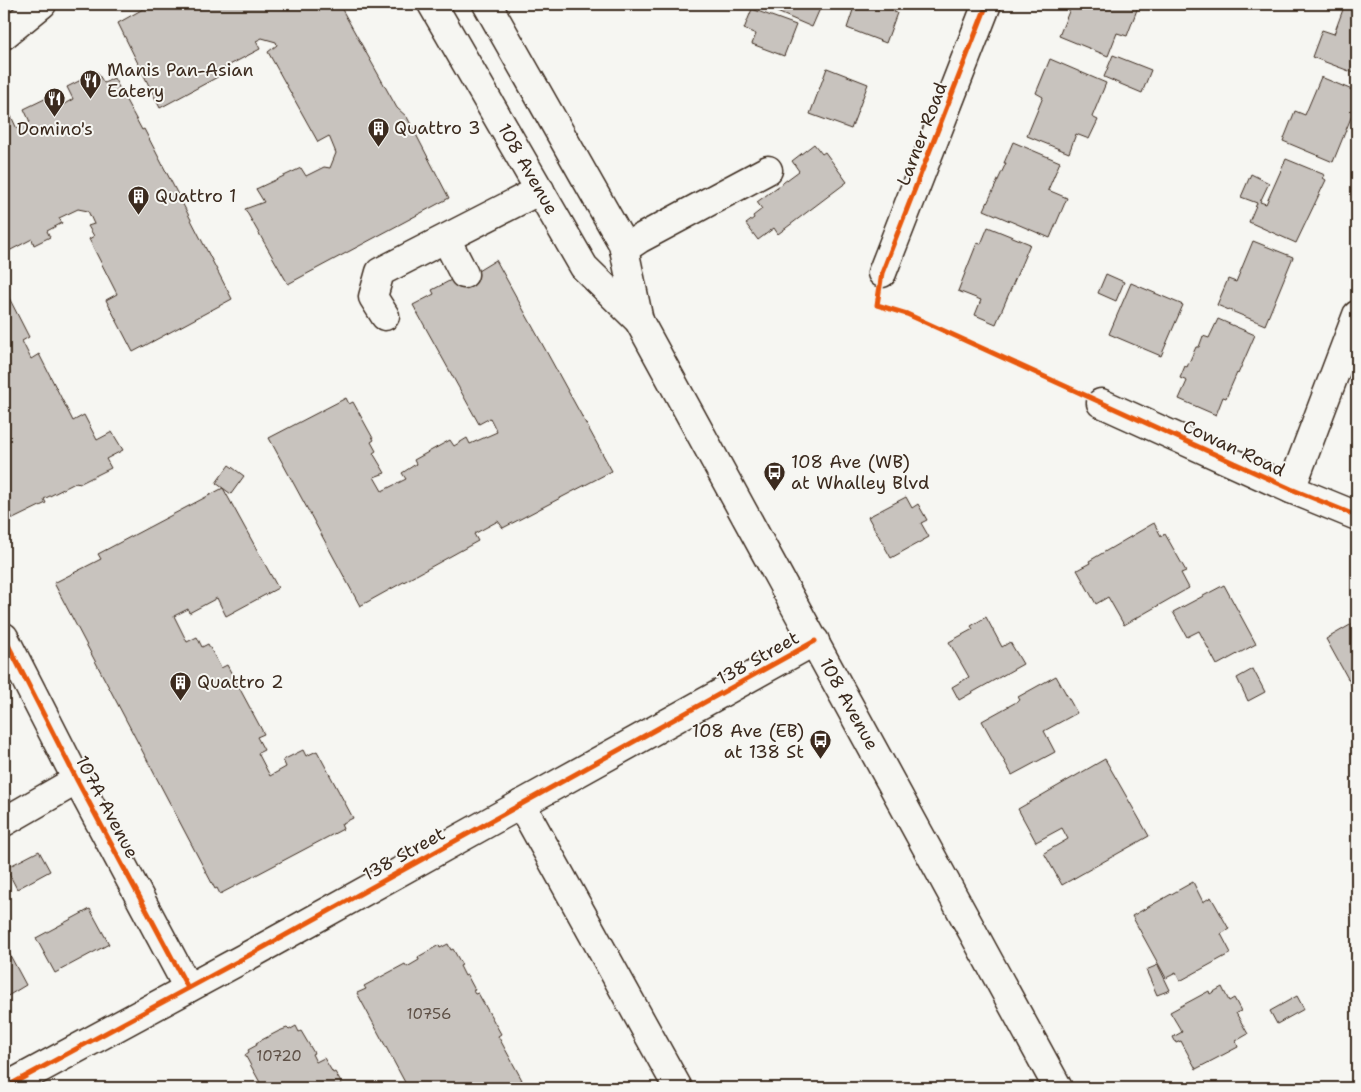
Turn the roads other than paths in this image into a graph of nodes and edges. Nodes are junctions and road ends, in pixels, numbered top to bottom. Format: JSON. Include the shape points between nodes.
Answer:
{"nodes":[{"id":1,"x":42,"y":4,"type":"edge"},
{"id":2,"x":432,"y":4,"type":"edge"},
{"id":3,"x":487,"y":4,"type":"edge"},
{"id":4,"x":987,"y":4,"type":"edge"},
{"id":5,"x":4,"y":35,"type":"edge"},
{"id":6,"x":768,"y":170,"type":"dead end"},
{"id":7,"x":540,"y":190,"type":"junction"},
{"id":8,"x":446,"y":239,"type":"junction"},
{"id":9,"x":624,"y":249,"type":"junction"},
{"id":10,"x":882,"y":273,"type":"dead end"},
{"id":11,"x":464,"y":274,"type":"dead end"},
{"id":12,"x":1357,"y":315,"type":"edge"},
{"id":13,"x":385,"y":316,"type":"dead end"},
{"id":14,"x":639,"y":321,"type":"junction"},
{"id":15,"x":1102,"y":403,"type":"dead end"},
{"id":16,"x":1291,"y":489,"type":"junction"},
{"id":17,"x":1357,"y":516,"type":"edge"},
{"id":18,"x":4,"y":637,"type":"edge"},
{"id":19,"x":815,"y":642,"type":"junction"},
{"id":20,"x":76,"y":780,"type":"junction"},
{"id":21,"x":521,"y":804,"type":"junction"},
{"id":22,"x":4,"y":822,"type":"edge"},
{"id":23,"x":188,"y":988,"type":"junction"},
{"id":24,"x":4,"y":1088,"type":"edge"},
{"id":25,"x":678,"y":1088,"type":"edge"},
{"id":26,"x":1058,"y":1088,"type":"edge"}],
"edges":[{"from":1,"to":5,"type":"street"},
{"from":2,"to":7,"type":"street","name":"108 Avenue"},
{"from":3,"to":9,"type":"street","name":"108 Avenue"},
{"from":4,"to":10,"type":"street","name":"Larner Road"},
{"from":6,"to":9,"type":"street"},
{"from":7,"to":8,"type":"street"},
{"from":7,"to":14,"type":"street","name":"108 Avenue","via":[[584,267]]},
{"from":8,"to":11,"type":"street"},
{"from":8,"to":13,"type":"street","via":[[380,272],[373,297]]},
{"from":9,"to":14,"type":"street","name":"108 Avenue"},
{"from":12,"to":16,"type":"street"},
{"from":14,"to":19,"type":"street","name":"108 Avenue"},
{"from":15,"to":16,"type":"street","name":"Cowan Road"},
{"from":16,"to":17,"type":"street","name":"Cowan Road"},
{"from":18,"to":20,"type":"street","name":"107A Avenue"},
{"from":19,"to":21,"type":"street","name":"138 Street"},
{"from":19,"to":26,"type":"street","name":"108 Avenue"},
{"from":20,"to":22,"type":"street"},
{"from":20,"to":23,"type":"street","name":"107A Avenue"},
{"from":21,"to":23,"type":"street","name":"138 Street"},
{"from":21,"to":25,"type":"street"},
{"from":23,"to":24,"type":"street","name":"138 Street"}]}
